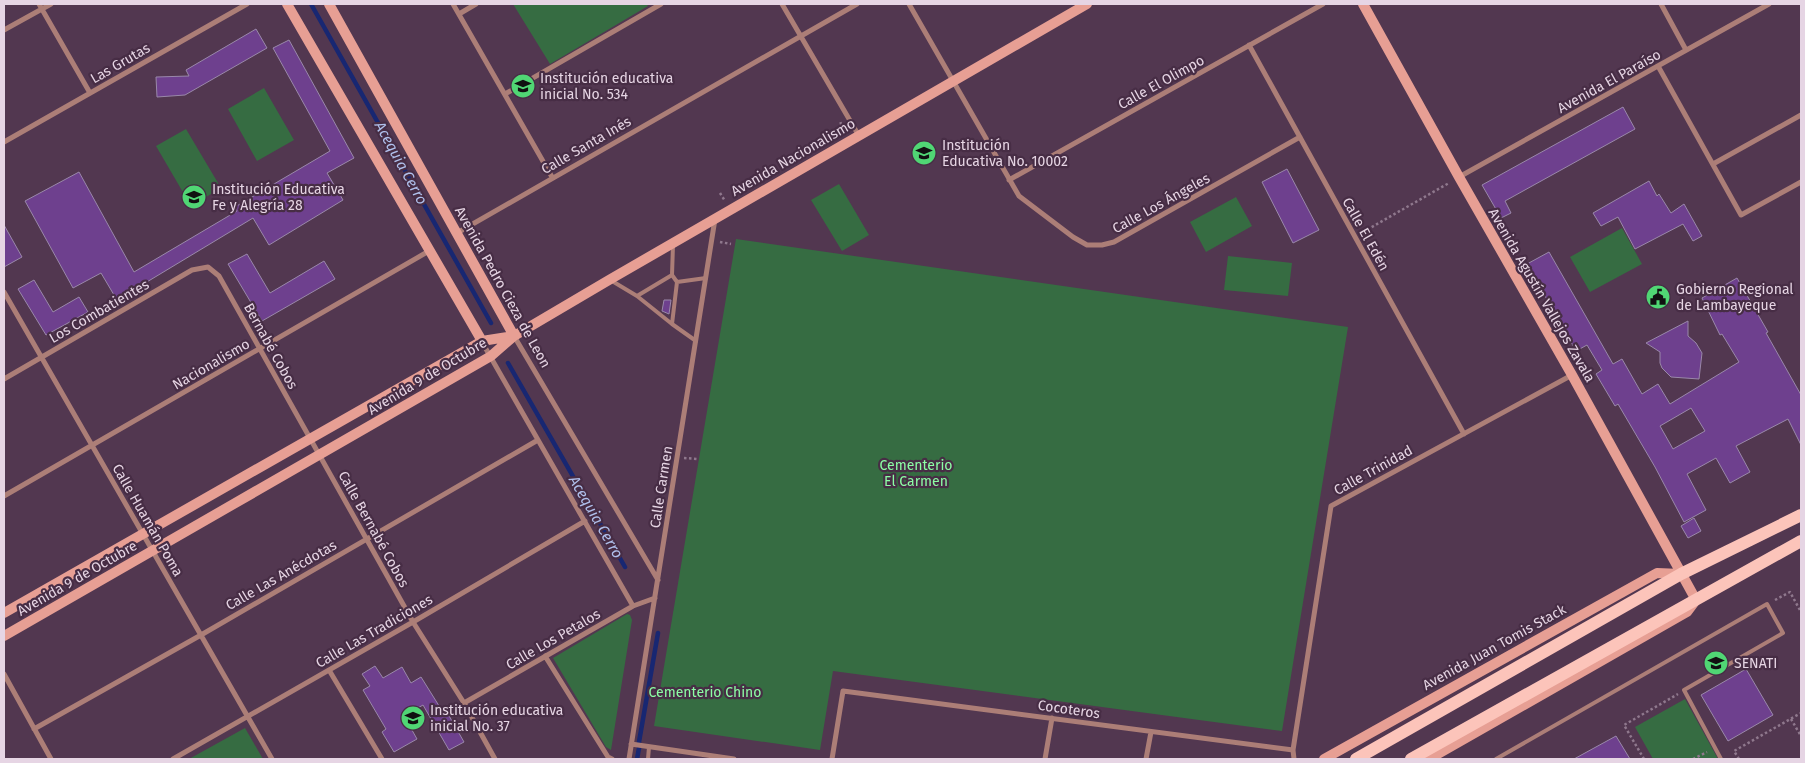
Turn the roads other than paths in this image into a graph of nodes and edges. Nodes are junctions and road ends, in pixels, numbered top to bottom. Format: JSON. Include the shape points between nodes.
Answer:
{"nodes":[{"id":1,"x":51,"y":4,"type":"edge"},
{"id":2,"x":247,"y":4,"type":"edge"},
{"id":3,"x":286,"y":4,"type":"edge"},
{"id":4,"x":329,"y":4,"type":"edge"},
{"id":5,"x":453,"y":4,"type":"edge"},
{"id":6,"x":476,"y":4,"type":"edge"},
{"id":7,"x":661,"y":4,"type":"edge"},
{"id":8,"x":782,"y":4,"type":"edge"},
{"id":9,"x":857,"y":4,"type":"edge"},
{"id":10,"x":909,"y":4,"type":"edge"},
{"id":11,"x":1087,"y":4,"type":"edge"},
{"id":12,"x":1323,"y":4,"type":"edge"},
{"id":13,"x":1363,"y":4,"type":"edge"},
{"id":14,"x":1661,"y":4,"type":"edge"},
{"id":15,"x":1769,"y":4,"type":"edge"},
{"id":16,"x":41,"y":6,"type":"edge"},
{"id":17,"x":459,"y":14,"type":"junction"},
{"id":18,"x":4,"y":30,"type":"edge"},
{"id":19,"x":800,"y":36,"type":"junction"},
{"id":20,"x":1249,"y":45,"type":"junction"},
{"id":21,"x":1686,"y":50,"type":"junction"},
{"id":22,"x":1658,"y":66,"type":"junction"},
{"id":23,"x":953,"y":81,"type":"junction"},
{"id":24,"x":90,"y":93,"type":"junction"},
{"id":25,"x":505,"y":94,"type":"junction"},
{"id":26,"x":1801,"y":115,"type":"edge"},
{"id":27,"x":859,"y":136,"type":"junction"},
{"id":28,"x":1300,"y":137,"type":"junction"},
{"id":29,"x":4,"y":142,"type":"edge"},
{"id":30,"x":1712,"y":164,"type":"junction"},
{"id":31,"x":552,"y":177,"type":"junction"},
{"id":32,"x":1460,"y":177,"type":"junction"},
{"id":33,"x":1009,"y":180,"type":"junction"},
{"id":34,"x":1801,"y":182,"type":"edge"},
{"id":35,"x":715,"y":218,"type":"junction"},
{"id":36,"x":457,"y":233,"type":"junction"},
{"id":37,"x":673,"y":243,"type":"junction"},
{"id":38,"x":429,"y":251,"type":"junction"},
{"id":39,"x":208,"y":267,"type":"joint"},
{"id":40,"x":672,"y":275,"type":"junction"},
{"id":41,"x":706,"y":278,"type":"junction"},
{"id":42,"x":609,"y":280,"type":"junction"},
{"id":43,"x":677,"y":282,"type":"junction"},
{"id":44,"x":4,"y":292,"type":"edge"},
{"id":45,"x":637,"y":296,"type":"junction"},
{"id":46,"x":672,"y":324,"type":"junction"},
{"id":47,"x":514,"y":336,"type":"junction"},
{"id":48,"x":482,"y":341,"type":"junction"},
{"id":49,"x":696,"y":341,"type":"junction"},
{"id":50,"x":260,"y":349,"type":"junction"},
{"id":51,"x":490,"y":356,"type":"junction"},
{"id":52,"x":41,"y":358,"type":"junction"},
{"id":53,"x":1572,"y":375,"type":"junction"},
{"id":54,"x":4,"y":379,"type":"edge"},
{"id":55,"x":1464,"y":434,"type":"junction"},
{"id":56,"x":310,"y":439,"type":"junction"},
{"id":57,"x":538,"y":440,"type":"junction"},
{"id":58,"x":92,"y":446,"type":"junction"},
{"id":59,"x":320,"y":455,"type":"junction"},
{"id":60,"x":4,"y":496,"type":"edge"},
{"id":61,"x":1801,"y":514,"type":"edge"},
{"id":62,"x":585,"y":521,"type":"junction"},
{"id":63,"x":143,"y":534,"type":"junction"},
{"id":64,"x":366,"y":538,"type":"junction"},
{"id":65,"x":1801,"y":541,"type":"edge"},
{"id":66,"x":153,"y":551,"type":"junction"},
{"id":67,"x":1681,"y":574,"type":"junction"},
{"id":68,"x":658,"y":580,"type":"junction"},
{"id":69,"x":655,"y":598,"type":"junction"},
{"id":70,"x":1696,"y":600,"type":"junction"},
{"id":71,"x":633,"y":606,"type":"junction"},
{"id":72,"x":4,"y":613,"type":"edge"},
{"id":73,"x":413,"y":622,"type":"junction"},
{"id":74,"x":201,"y":635,"type":"junction"},
{"id":75,"x":4,"y":636,"type":"edge"},
{"id":76,"x":546,"y":656,"type":"junction"},
{"id":77,"x":329,"y":670,"type":"junction"},
{"id":78,"x":4,"y":674,"type":"edge"},
{"id":79,"x":464,"y":703,"type":"junction"},
{"id":80,"x":248,"y":716,"type":"junction"},
{"id":81,"x":1052,"y":718,"type":"junction"},
{"id":82,"x":34,"y":729,"type":"junction"},
{"id":83,"x":1151,"y":732,"type":"junction"},
{"id":84,"x":632,"y":744,"type":"junction"},
{"id":85,"x":649,"y":747,"type":"junction"},
{"id":86,"x":1293,"y":750,"type":"junction"},
{"id":87,"x":51,"y":759,"type":"edge"},
{"id":88,"x":173,"y":759,"type":"edge"},
{"id":89,"x":272,"y":759,"type":"edge"},
{"id":90,"x":382,"y":759,"type":"edge"},
{"id":91,"x":494,"y":759,"type":"edge"},
{"id":92,"x":612,"y":759,"type":"edge"},
{"id":93,"x":629,"y":759,"type":"edge"},
{"id":94,"x":648,"y":759,"type":"edge"},
{"id":95,"x":734,"y":759,"type":"edge"},
{"id":96,"x":832,"y":759,"type":"edge"},
{"id":97,"x":1045,"y":759,"type":"edge"},
{"id":98,"x":1146,"y":759,"type":"edge"},
{"id":99,"x":1294,"y":759,"type":"edge"},
{"id":100,"x":1324,"y":759,"type":"edge"},
{"id":101,"x":1356,"y":759,"type":"edge"},
{"id":102,"x":1411,"y":759,"type":"edge"},
{"id":103,"x":1429,"y":759,"type":"edge"},
{"id":104,"x":1496,"y":759,"type":"edge"},
{"id":105,"x":1721,"y":759,"type":"edge"}],
"edges":[{"from":1,"to":16,"type":"street"},
{"from":2,"to":24,"type":"street","name":"Las Grutas"},
{"from":3,"to":38,"type":"street"},
{"from":4,"to":36,"type":"street","name":"Avenida Pedro Cieza de Leon"},
{"from":5,"to":17,"type":"street"},
{"from":6,"to":17,"type":"street"},
{"from":7,"to":25,"type":"street"},
{"from":8,"to":19,"type":"street"},
{"from":9,"to":19,"type":"street","name":"Calle Santa Inés"},
{"from":10,"to":23,"type":"street","name":"Calle Los Ángeles"},
{"from":11,"to":23,"type":"street","name":"Avenida Nacionalismo"},
{"from":12,"to":20,"type":"street","name":"Calle El Olimpo"},
{"from":13,"to":32,"type":"street","name":"Avenida Agustín Vallejos Zavala"},
{"from":14,"to":21,"type":"street"},
{"from":15,"to":21,"type":"street","name":"Avenida El Paraíso"},
{"from":16,"to":18,"type":"street"},
{"from":16,"to":24,"type":"street"},
{"from":17,"to":25,"type":"street"},
{"from":19,"to":27,"type":"street"},
{"from":19,"to":31,"type":"street","name":"Calle Santa Inés"},
{"from":20,"to":28,"type":"street","name":"Calle El Edén"},
{"from":20,"to":33,"type":"street","name":"Calle El Olimpo"},
{"from":21,"to":22,"type":"street","name":"Avenida El Paraíso"},
{"from":22,"to":30,"type":"street"},
{"from":22,"to":32,"type":"street","name":"Avenida El Paraíso"},
{"from":23,"to":27,"type":"street","name":"Avenida Nacionalismo"},
{"from":23,"to":33,"type":"street","name":"Calle Los Ángeles"},
{"from":24,"to":29,"type":"street","name":"Las Grutas"},
{"from":25,"to":31,"type":"street"},
{"from":26,"to":30,"type":"street"},
{"from":27,"to":35,"type":"street","name":"Avenida Nacionalismo"},
{"from":28,"to":33,"type":"street","name":"Calle Los Ángeles","via":[[1114,242],[1102,245],[1087,245],[1073,237],[1019,196]]},
{"from":28,"to":55,"type":"street","name":"Calle El Edén"},
{"from":30,"to":34,"type":"street","via":[[1741,215]]},
{"from":31,"to":36,"type":"street","name":"Calle Santa Inés"},
{"from":32,"to":53,"type":"street","name":"Avenida Agustín Vallejos Zavala"},
{"from":35,"to":37,"type":"street","name":"Avenida Nacionalismo"},
{"from":35,"to":41,"type":"street","name":"Calle Carmen"},
{"from":36,"to":47,"type":"street","name":"Avenida Pedro Cieza de Leon"},
{"from":37,"to":40,"type":"lane"},
{"from":37,"to":42,"type":"street","name":"Avenida Nacionalismo"},
{"from":38,"to":48,"type":"street"},
{"from":38,"to":50,"type":"street","name":"Nacionalismo"},
{"from":39,"to":50,"type":"street","name":"Bernabé Cobos","via":[[219,276]]},
{"from":39,"to":52,"type":"street","name":"Los Combatientes","via":[[192,270]]},
{"from":40,"to":43,"type":"lane"},
{"from":40,"to":45,"type":"lane"},
{"from":41,"to":43,"type":"lane"},
{"from":41,"to":49,"type":"street","name":"Calle Carmen"},
{"from":42,"to":45,"type":"lane"},
{"from":42,"to":47,"type":"street","name":"Avenida Nacionalismo"},
{"from":43,"to":46,"type":"lane"},
{"from":44,"to":52,"type":"street","name":"Calle Huamán Poma"},
{"from":45,"to":46,"type":"lane"},
{"from":46,"to":49,"type":"lane"},
{"from":47,"to":48,"type":"street","name":"Avenida 9 de Octubre"},
{"from":47,"to":51,"type":"street","name":"Avenida 9 de Octubre"},
{"from":47,"to":68,"type":"street","name":"Avenida Pedro Cieza de Leon"},
{"from":48,"to":51,"type":"street"},
{"from":48,"to":56,"type":"street","name":"Avenida 9 de Octubre"},
{"from":49,"to":68,"type":"street","name":"Calle Carmen"},
{"from":50,"to":56,"type":"street","name":"Bernabé Cobos"},
{"from":50,"to":58,"type":"street","name":"Nacionalismo"},
{"from":51,"to":57,"type":"street"},
{"from":51,"to":59,"type":"street","name":"Avenida 9 de Octubre"},
{"from":52,"to":54,"type":"street","name":"Los Combatientes"},
{"from":52,"to":58,"type":"street","name":"Calle Huamán Poma"},
{"from":53,"to":55,"type":"street","name":"Calle Trinidad"},
{"from":53,"to":67,"type":"street","name":"Avenida Agustín Vallejos Zavala"},
{"from":55,"to":86,"type":"street","name":"Calle Trinidad","via":[[1330,506]]},
{"from":56,"to":59,"type":"street","name":"Calle Bernabé Cobos"},
{"from":56,"to":63,"type":"street","name":"Avenida 9 de Octubre"},
{"from":57,"to":62,"type":"street"},
{"from":57,"to":64,"type":"street","name":"Calle Las Anécdotas"},
{"from":58,"to":60,"type":"street","name":"Nacionalismo"},
{"from":58,"to":63,"type":"street","name":"Calle Huamán Poma"},
{"from":59,"to":64,"type":"street","name":"Calle Bernabé Cobos"},
{"from":59,"to":66,"type":"street","name":"Avenida 9 de Octubre"},
{"from":61,"to":67,"type":"main road","name":"Avenida Juan Tomis Stack"},
{"from":62,"to":71,"type":"street"},
{"from":62,"to":73,"type":"street","name":"Calle Las Tradiciones"},
{"from":63,"to":66,"type":"street","name":"Calle Huamán Poma"},
{"from":63,"to":72,"type":"street","name":"Avenida 9 de Octubre"},
{"from":64,"to":73,"type":"street","name":"Calle Bernabé Cobos"},
{"from":64,"to":74,"type":"street","name":"Calle Las Anécdotas"},
{"from":65,"to":70,"type":"main road"},
{"from":66,"to":74,"type":"street","name":"Calle Huamán Poma"},
{"from":66,"to":75,"type":"street","name":"Avenida 9 de Octubre"},
{"from":67,"to":70,"type":"street","name":"Avenida Agustín Vallejos Zavala"},
{"from":67,"to":100,"type":"street","name":"Avenida Juan Tomis Stack","via":[[1657,572]]},
{"from":67,"to":101,"type":"main road","name":"Avenida Juan Tomis Stack"},
{"from":68,"to":69,"type":"street","name":"Calle Carmen"},
{"from":69,"to":71,"type":"street","name":"Calle Los Petalos"},
{"from":69,"to":84,"type":"street","name":"Calle Carmen"},
{"from":70,"to":102,"type":"main road"},
{"from":70,"to":103,"type":"street","via":[[1687,612]]},
{"from":71,"to":76,"type":"street","name":"Calle Los Petalos"},
{"from":73,"to":77,"type":"street","name":"Calle Las Tradiciones"},
{"from":73,"to":79,"type":"street","name":"Calle Bernabé Cobos"},
{"from":74,"to":80,"type":"street","name":"Calle Huamán Poma"},
{"from":74,"to":82,"type":"street","name":"Calle Las Anécdotas"},
{"from":76,"to":79,"type":"street","name":"Calle Los Petalos"},
{"from":76,"to":92,"type":"street"},
{"from":77,"to":80,"type":"street","name":"Calle Las Tradiciones"},
{"from":77,"to":90,"type":"street"},
{"from":78,"to":82,"type":"street"},
{"from":79,"to":91,"type":"street","name":"Calle Bernabé Cobos"},
{"from":80,"to":88,"type":"street","name":"Calle Las Tradiciones"},
{"from":80,"to":89,"type":"street","name":"Calle Huamán Poma"},
{"from":81,"to":83,"type":"street","name":"Cocoteros"},
{"from":81,"to":96,"type":"street","name":"Cocoteros","via":[[843,691]]},
{"from":81,"to":97,"type":"street"},
{"from":82,"to":87,"type":"street"},
{"from":83,"to":86,"type":"street","name":"Cocoteros"},
{"from":83,"to":98,"type":"street"},
{"from":84,"to":85,"type":"street"},
{"from":84,"to":93,"type":"street","name":"Calle Carmen"},
{"from":85,"to":94,"type":"lane"},
{"from":85,"to":95,"type":"street"},
{"from":86,"to":99,"type":"street","name":"Calle Trinidad"},
{"from":104,"to":105,"type":"lane","via":[[1767,604],[1783,633],[1684,690]]}]}
